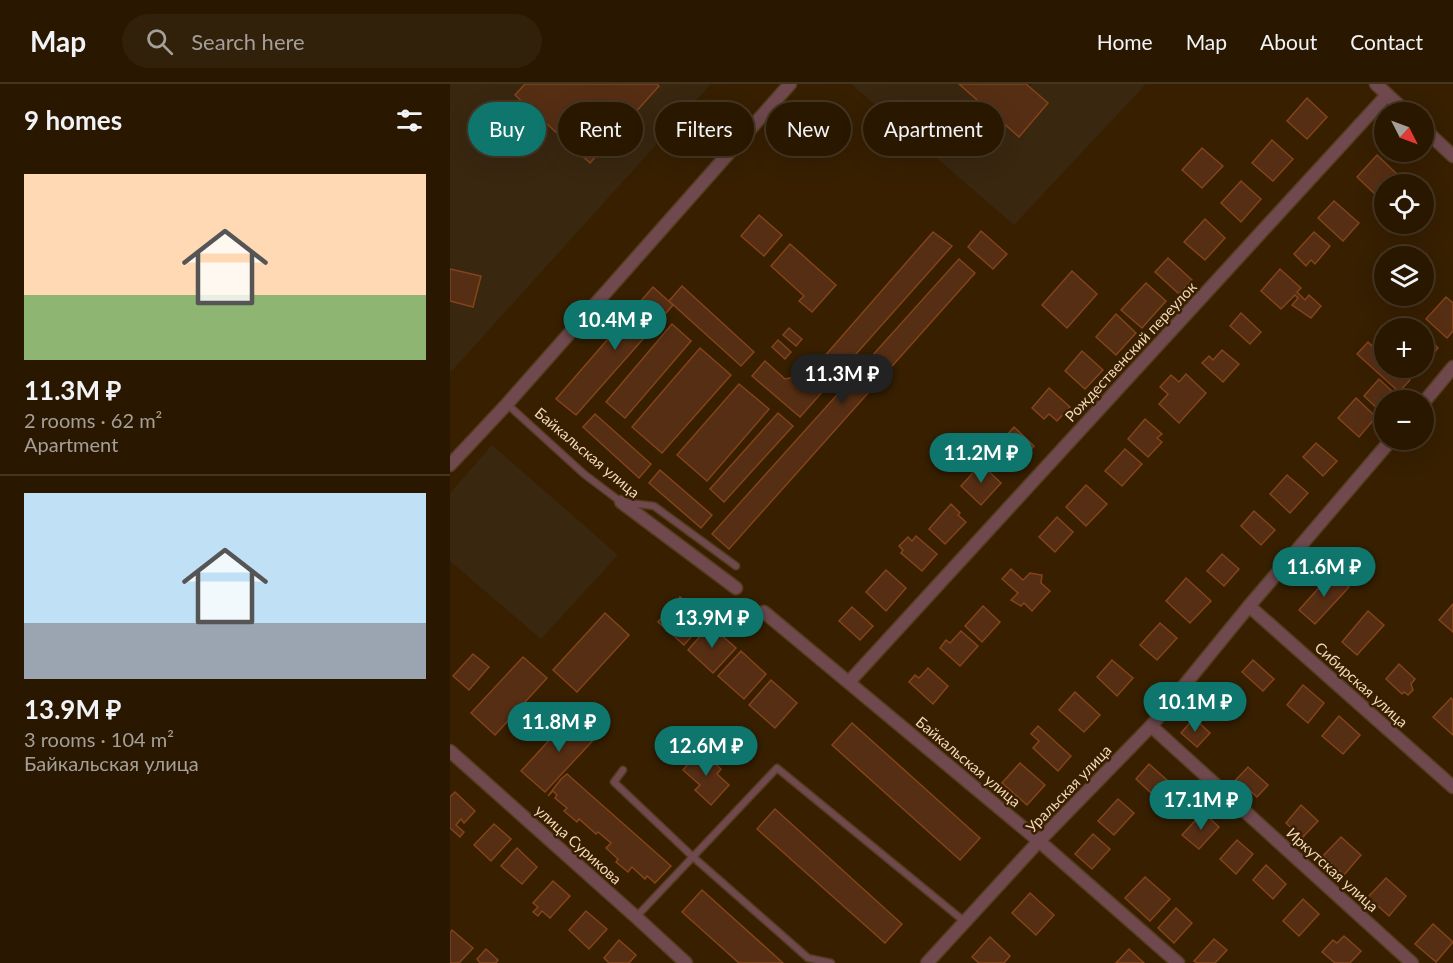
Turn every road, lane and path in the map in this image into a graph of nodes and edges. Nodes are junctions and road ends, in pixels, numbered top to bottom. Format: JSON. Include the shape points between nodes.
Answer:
{"nodes":[{"id":1,"x":790,"y":84,"type":"edge"},
{"id":2,"x":1376,"y":84,"type":"edge"},
{"id":3,"x":1387,"y":95,"type":"junction"},
{"id":4,"x":1395,"y":102,"type":"edge"},
{"id":5,"x":1434,"y":138,"type":"edge"},
{"id":6,"x":1453,"y":156,"type":"edge"},
{"id":7,"x":1453,"y":367,"type":"edge"},
{"id":8,"x":1434,"y":390,"type":"edge"},
{"id":9,"x":507,"y":404,"type":"junction"},
{"id":10,"x":1383,"y":450,"type":"edge"},
{"id":11,"x":450,"y":465,"type":"edge"},
{"id":12,"x":621,"y":502,"type":"junction"},
{"id":13,"x":736,"y":566,"type":"dead end"},
{"id":14,"x":736,"y":588,"type":"dead end"},
{"id":15,"x":1250,"y":606,"type":"junction"},
{"id":16,"x":764,"y":612,"type":"dead end"},
{"id":17,"x":849,"y":682,"type":"junction"},
{"id":18,"x":1151,"y":726,"type":"junction"},
{"id":19,"x":450,"y":751,"type":"edge"},
{"id":20,"x":623,"y":770,"type":"dead end"},
{"id":21,"x":1453,"y":787,"type":"edge"},
{"id":22,"x":1039,"y":841,"type":"junction"},
{"id":23,"x":692,"y":856,"type":"junction"},
{"id":24,"x":636,"y":917,"type":"junction"},
{"id":25,"x":965,"y":923,"type":"junction"},
{"id":26,"x":686,"y":963,"type":"edge"},
{"id":27,"x":831,"y":963,"type":"edge"},
{"id":28,"x":927,"y":963,"type":"edge"},
{"id":29,"x":1178,"y":963,"type":"edge"},
{"id":30,"x":1412,"y":963,"type":"edge"}],
"edges":[{"from":1,"to":9,"type":"street"},
{"from":2,"to":3,"type":"street"},
{"from":3,"to":4,"type":"street"},
{"from":3,"to":17,"type":"street","name":"Рождественский переулок"},
{"from":5,"to":6,"type":"street"},
{"from":7,"to":8,"type":"street"},
{"from":9,"to":11,"type":"street"},
{"from":9,"to":12,"type":"lane","name":"Байкальская улица"},
{"from":10,"to":15,"type":"street","name":"Уральская улица"},
{"from":12,"to":13,"type":"lane","via":[[654,506]]},
{"from":12,"to":14,"type":"street","name":"Байкальская улица"},
{"from":15,"to":18,"type":"street","name":"Уральская улица"},
{"from":15,"to":21,"type":"street","name":"Сибирская улица"},
{"from":16,"to":17,"type":"street","name":"Байкальская улица"},
{"from":17,"to":22,"type":"street","name":"Байкальская улица"},
{"from":18,"to":22,"type":"street","name":"Уральская улица"},
{"from":18,"to":30,"type":"street","name":"Иркутская улица"},
{"from":19,"to":24,"type":"street","name":"улица Сурикова"},
{"from":20,"to":23,"type":"lane","via":[[614,782]]},
{"from":22,"to":25,"type":"street","name":"Уральская улица"},
{"from":22,"to":29,"type":"street","name":"Байкальская улица"},
{"from":23,"to":24,"type":"lane"},
{"from":23,"to":25,"type":"lane","via":[[777,768]]},
{"from":23,"to":27,"type":"lane","via":[[808,958]]},
{"from":24,"to":26,"type":"street","name":"улица Сурикова"},
{"from":25,"to":28,"type":"street","name":"Уральская улица"}]}
